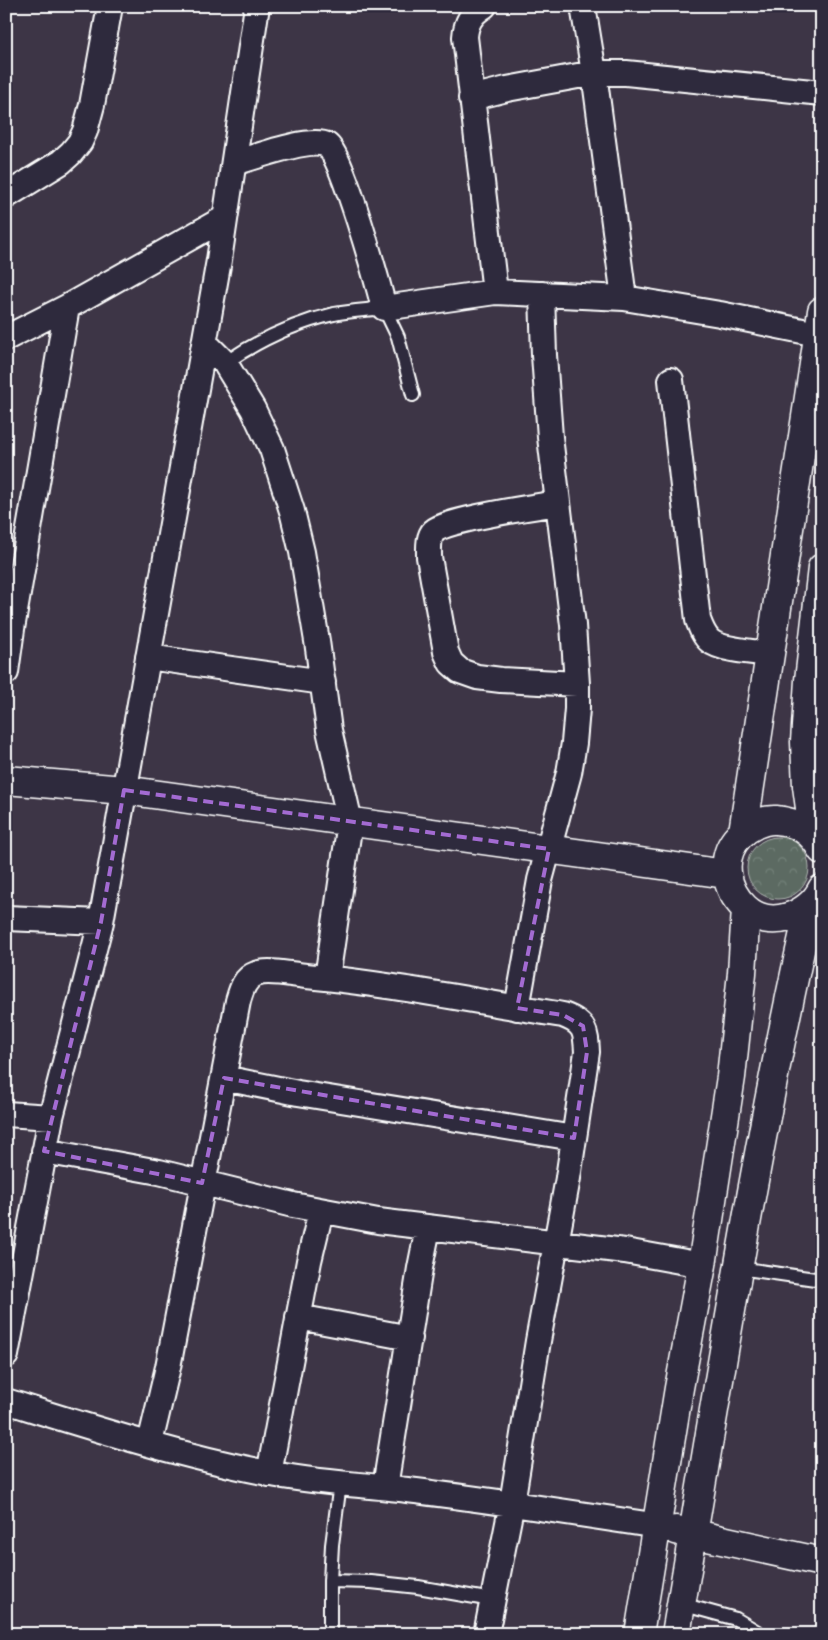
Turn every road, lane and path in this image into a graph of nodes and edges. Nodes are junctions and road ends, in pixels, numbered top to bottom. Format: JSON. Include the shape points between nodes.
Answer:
{"nodes":[{"id":1,"x":110,"y":6,"type":"edge"},
{"id":2,"x":257,"y":6,"type":"edge"},
{"id":3,"x":484,"y":6,"type":"edge"},
{"id":4,"x":583,"y":6,"type":"edge"},
{"id":5,"x":594,"y":73,"type":"junction"},
{"id":6,"x":822,"y":93,"type":"edge"},
{"id":7,"x":471,"y":98,"type":"junction"},
{"id":8,"x":234,"y":164,"type":"junction"},
{"id":9,"x":6,"y":196,"type":"edge"},
{"id":10,"x":226,"y":218,"type":"junction"},
{"id":11,"x":496,"y":292,"type":"junction"},
{"id":12,"x":542,"y":294,"type":"junction"},
{"id":13,"x":624,"y":298,"type":"junction"},
{"id":14,"x":67,"y":307,"type":"junction"},
{"id":15,"x":384,"y":308,"type":"junction"},
{"id":16,"x":820,"y":326,"type":"edge"},
{"id":17,"x":6,"y":338,"type":"edge"},
{"id":18,"x":205,"y":343,"type":"junction"},
{"id":19,"x":226,"y":364,"type":"junction"},
{"id":20,"x":671,"y":380,"type":"dead end"},
{"id":21,"x":414,"y":395,"type":"dead end"},
{"id":22,"x":558,"y":502,"type":"junction"},
{"id":23,"x":822,"y":568,"type":"edge"},
{"id":24,"x":9,"y":629,"type":"edge"},
{"id":25,"x":770,"y":654,"type":"junction"},
{"id":26,"x":148,"y":657,"type":"junction"},
{"id":27,"x":6,"y":672,"type":"edge"},
{"id":28,"x":324,"y":682,"type":"junction"},
{"id":29,"x":578,"y":684,"type":"junction"},
{"id":30,"x":6,"y":780,"type":"edge"},
{"id":31,"x":124,"y":790,"type":"junction"},
{"id":32,"x":350,"y":822,"type":"junction"},
{"id":33,"x":743,"y":832,"type":"junction"},
{"id":34,"x":818,"y":843,"type":"edge"},
{"id":35,"x":549,"y":849,"type":"junction"},
{"id":36,"x":726,"y":874,"type":"junction"},
{"id":37,"x":816,"y":897,"type":"edge"},
{"id":38,"x":746,"y":909,"type":"junction"},
{"id":39,"x":6,"y":918,"type":"edge"},
{"id":40,"x":101,"y":922,"type":"junction"},
{"id":41,"x":328,"y":978,"type":"junction"},
{"id":42,"x":517,"y":1008,"type":"junction"},
{"id":43,"x":224,"y":1078,"type":"junction"},
{"id":44,"x":6,"y":1114,"type":"edge"},
{"id":45,"x":51,"y":1117,"type":"junction"},
{"id":46,"x":574,"y":1138,"type":"junction"},
{"id":47,"x":44,"y":1151,"type":"junction"},
{"id":48,"x":202,"y":1183,"type":"junction"},
{"id":49,"x":321,"y":1211,"type":"junction"},
{"id":50,"x":428,"y":1228,"type":"junction"},
{"id":51,"x":555,"y":1242,"type":"junction"},
{"id":52,"x":702,"y":1265,"type":"junction"},
{"id":53,"x":739,"y":1268,"type":"junction"},
{"id":54,"x":822,"y":1280,"type":"edge"},
{"id":55,"x":11,"y":1300,"type":"edge"},
{"id":56,"x":298,"y":1317,"type":"junction"},
{"id":57,"x":410,"y":1338,"type":"junction"},
{"id":58,"x":6,"y":1354,"type":"edge"},
{"id":59,"x":6,"y":1401,"type":"edge"},
{"id":60,"x":150,"y":1443,"type":"junction"},
{"id":61,"x":269,"y":1474,"type":"junction"},
{"id":62,"x":340,"y":1483,"type":"junction"},
{"id":63,"x":385,"y":1487,"type":"junction"},
{"id":64,"x":512,"y":1503,"type":"junction"},
{"id":65,"x":658,"y":1526,"type":"junction"},
{"id":66,"x":694,"y":1534,"type":"junction"},
{"id":67,"x":822,"y":1562,"type":"edge"},
{"id":68,"x":330,"y":1581,"type":"junction"},
{"id":69,"x":492,"y":1600,"type":"junction"},
{"id":70,"x":681,"y":1604,"type":"junction"},
{"id":71,"x":330,"y":1634,"type":"edge"},
{"id":72,"x":486,"y":1634,"type":"edge"},
{"id":73,"x":639,"y":1634,"type":"edge"},
{"id":74,"x":676,"y":1634,"type":"edge"},
{"id":75,"x":761,"y":1634,"type":"edge"}],
"edges":[{"from":1,"to":9,"type":"street","via":[[92,105],[80,142],[61,162]]},
{"from":2,"to":8,"type":"street"},
{"from":3,"to":7,"type":"street","via":[[468,20],[466,29]]},
{"from":4,"to":5,"type":"street"},
{"from":5,"to":6,"type":"street","via":[[626,73]]},
{"from":5,"to":7,"type":"street"},
{"from":5,"to":13,"type":"street"},
{"from":7,"to":11,"type":"street"},
{"from":8,"to":10,"type":"street"},
{"from":8,"to":15,"type":"street","via":[[302,144],[328,145],[337,158],[356,213]]},
{"from":10,"to":14,"type":"street"},
{"from":10,"to":18,"type":"street"},
{"from":11,"to":12,"type":"street"},
{"from":11,"to":15,"type":"street"},
{"from":12,"to":13,"type":"street"},
{"from":12,"to":22,"type":"street","via":[[544,355]]},
{"from":13,"to":16,"type":"street"},
{"from":14,"to":17,"type":"street"},
{"from":14,"to":24,"type":"street"},
{"from":15,"to":19,"type":"lane","via":[[334,314],[284,330],[250,347]]},
{"from":15,"to":21,"type":"lane","via":[[398,337]]},
{"from":16,"to":25,"type":"main road"},
{"from":18,"to":19,"type":"street"},
{"from":18,"to":26,"type":"street"},
{"from":19,"to":28,"type":"street","via":[[272,449],[292,511]]},
{"from":20,"to":25,"type":"street","via":[[698,620],[712,642],[738,650]]},
{"from":22,"to":29,"type":"street"},
{"from":22,"to":29,"type":"street","via":[[440,526],[429,541],[429,556],[446,652],[460,671],[501,680]]},
{"from":23,"to":34,"type":"main road","via":[[808,680],[805,742],[807,786]]},
{"from":24,"to":27,"type":"street"},
{"from":25,"to":33,"type":"main road"},
{"from":26,"to":28,"type":"street"},
{"from":26,"to":31,"type":"street"},
{"from":28,"to":32,"type":"street","via":[[329,730]]},
{"from":29,"to":35,"type":"street","via":[[569,773]]},
{"from":30,"to":31,"type":"main road"},
{"from":31,"to":32,"type":"main road"},
{"from":31,"to":40,"type":"street"},
{"from":32,"to":35,"type":"main road"},
{"from":32,"to":41,"type":"street"},
{"from":33,"to":34,"type":"main road","via":[[772,820],[788,821],[802,827]]},
{"from":33,"to":36,"type":"main road","via":[[730,851]]},
{"from":35,"to":36,"type":"main road"},
{"from":35,"to":42,"type":"street","via":[[540,880]]},
{"from":36,"to":38,"type":"main road","via":[[732,894]]},
{"from":37,"to":38,"type":"main road","via":[[795,915],[778,919],[761,917]]},
{"from":37,"to":53,"type":"main road","via":[[773,1078]]},
{"from":38,"to":52,"type":"main road","via":[[731,1077]]},
{"from":39,"to":40,"type":"street"},
{"from":40,"to":45,"type":"street"},
{"from":41,"to":42,"type":"street"},
{"from":41,"to":43,"type":"street","via":[[270,972],[256,973],[249,978],[238,1002]]},
{"from":42,"to":46,"type":"street","via":[[563,1015],[583,1026],[587,1052]]},
{"from":43,"to":46,"type":"street","via":[[308,1095]]},
{"from":43,"to":48,"type":"street"},
{"from":44,"to":45,"type":"street"},
{"from":45,"to":47,"type":"street"},
{"from":46,"to":51,"type":"street"},
{"from":47,"to":48,"type":"street"},
{"from":47,"to":55,"type":"street"},
{"from":48,"to":49,"type":"street"},
{"from":48,"to":60,"type":"street","via":[[168,1367]]},
{"from":49,"to":50,"type":"street"},
{"from":49,"to":56,"type":"street"},
{"from":50,"to":51,"type":"street"},
{"from":50,"to":57,"type":"street"},
{"from":51,"to":52,"type":"street"},
{"from":51,"to":64,"type":"street"},
{"from":52,"to":65,"type":"main road"},
{"from":53,"to":54,"type":"lane"},
{"from":53,"to":66,"type":"main road"},
{"from":55,"to":58,"type":"street"},
{"from":56,"to":57,"type":"street"},
{"from":56,"to":61,"type":"street"},
{"from":57,"to":63,"type":"street"},
{"from":59,"to":60,"type":"street"},
{"from":60,"to":61,"type":"street"},
{"from":61,"to":62,"type":"street"},
{"from":62,"to":63,"type":"street"},
{"from":62,"to":68,"type":"lane"},
{"from":63,"to":64,"type":"street"},
{"from":64,"to":65,"type":"street"},
{"from":64,"to":69,"type":"street"},
{"from":65,"to":66,"type":"main road"},
{"from":65,"to":73,"type":"main road"},
{"from":66,"to":67,"type":"main road"},
{"from":66,"to":70,"type":"main road"},
{"from":68,"to":69,"type":"lane","via":[[418,1587]]},
{"from":68,"to":71,"type":"lane"},
{"from":69,"to":72,"type":"street"},
{"from":70,"to":74,"type":"main road"},
{"from":70,"to":75,"type":"lane","via":[[736,1619]]}]}
